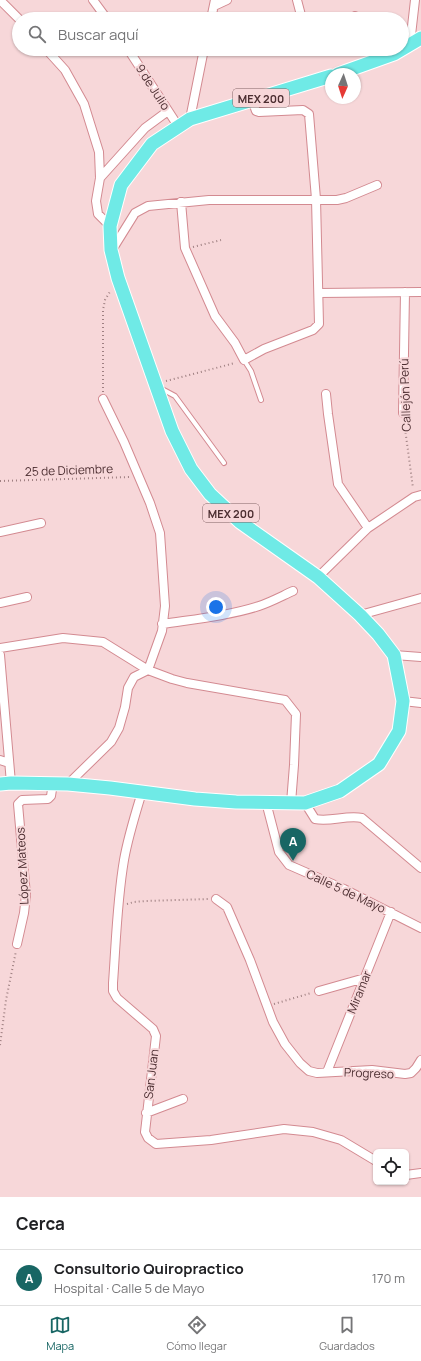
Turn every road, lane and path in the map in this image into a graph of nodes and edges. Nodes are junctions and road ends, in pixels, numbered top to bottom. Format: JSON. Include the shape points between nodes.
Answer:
{"nodes":[{"id":1,"x":0,"y":0,"type":"edge"},
{"id":2,"x":93,"y":0,"type":"edge"},
{"id":3,"x":227,"y":0,"type":"edge"},
{"id":4,"x":297,"y":0,"type":"edge"},
{"id":5,"x":415,"y":0,"type":"edge"},
{"id":6,"x":215,"y":3,"type":"edge"},
{"id":7,"x":12,"y":12,"type":"edge"},
{"id":8,"x":102,"y":12,"type":"edge"},
{"id":9,"x":300,"y":12,"type":"edge"},
{"id":10,"x":416,"y":41,"type":"edge"},
{"id":11,"x":52,"y":56,"type":"edge"},
{"id":12,"x":133,"y":56,"type":"edge"},
{"id":13,"x":203,"y":56,"type":"edge"},
{"id":14,"x":372,"y":56,"type":"edge"},
{"id":15,"x":389,"y":56,"type":"edge"},
{"id":16,"x":374,"y":62,"type":"junction"},
{"id":17,"x":356,"y":68,"type":"edge"},
{"id":18,"x":325,"y":78,"type":"edge"},
{"id":19,"x":252,"y":100,"type":"junction"},
{"id":20,"x":168,"y":111,"type":"junction"},
{"id":21,"x":190,"y":119,"type":"junction"},
{"id":22,"x":178,"y":126,"type":"junction"},
{"id":23,"x":100,"y":178,"type":"junction"},
{"id":24,"x":377,"y":186,"type":"dead end"},
{"id":25,"x":316,"y":199,"type":"junction"},
{"id":26,"x":181,"y":202,"type":"junction"},
{"id":27,"x":110,"y":226,"type":"junction"},
{"id":28,"x":221,"y":240,"type":"dead end"},
{"id":29,"x":186,"y":248,"type":"junction"},
{"id":30,"x":111,"y":250,"type":"junction"},
{"id":31,"x":118,"y":278,"type":"junction"},
{"id":32,"x":405,"y":292,"type":"junction"},
{"id":33,"x":421,"y":292,"type":"edge"},
{"id":34,"x":318,"y":293,"type":"junction"},
{"id":35,"x":244,"y":360,"type":"junction"},
{"id":36,"x":155,"y":384,"type":"junction"},
{"id":37,"x":326,"y":394,"type":"dead end"},
{"id":38,"x":103,"y":399,"type":"joint"},
{"id":39,"x":261,"y":400,"type":"dead end"},
{"id":40,"x":403,"y":413,"type":"joint"},
{"id":41,"x":224,"y":463,"type":"dead end"},
{"id":42,"x":139,"y":477,"type":"junction"},
{"id":43,"x":0,"y":481,"type":"edge"},
{"id":44,"x":418,"y":496,"type":"edge"},
{"id":45,"x":41,"y":523,"type":"dead end"},
{"id":46,"x":368,"y":528,"type":"junction"},
{"id":47,"x":0,"y":532,"type":"edge"},
{"id":48,"x":318,"y":577,"type":"junction"},
{"id":49,"x":293,"y":591,"type":"dead end"},
{"id":50,"x":27,"y":597,"type":"dead end"},
{"id":51,"x":421,"y":598,"type":"edge"},
{"id":52,"x":0,"y":603,"type":"edge"},
{"id":53,"x":360,"y":615,"type":"junction"},
{"id":54,"x":162,"y":624,"type":"junction"},
{"id":55,"x":0,"y":648,"type":"edge"},
{"id":56,"x":0,"y":655,"type":"edge"},
{"id":57,"x":394,"y":655,"type":"junction"},
{"id":58,"x":421,"y":657,"type":"edge"},
{"id":59,"x":1,"y":664,"type":"edge"},
{"id":60,"x":148,"y":670,"type":"junction"},
{"id":61,"x":403,"y":701,"type":"junction"},
{"id":62,"x":421,"y":703,"type":"edge"},
{"id":63,"x":0,"y":760,"type":"edge"},
{"id":64,"x":9,"y":763,"type":"junction"},
{"id":65,"x":5,"y":783,"type":"edge"},
{"id":66,"x":53,"y":783,"type":"junction"},
{"id":67,"x":68,"y":784,"type":"junction"},
{"id":68,"x":142,"y":792,"type":"junction"},
{"id":69,"x":266,"y":802,"type":"junction"},
{"id":70,"x":291,"y":803,"type":"junction"},
{"id":71,"x":305,"y":803,"type":"junction"},
{"id":72,"x":421,"y":868,"type":"edge"},
{"id":73,"x":216,"y":899,"type":"joint"},
{"id":74,"x":118,"y":907,"type":"junction"},
{"id":75,"x":391,"y":912,"type":"junction"},
{"id":76,"x":421,"y":928,"type":"edge"},
{"id":77,"x":17,"y":944,"type":"joint"},
{"id":78,"x":365,"y":978,"type":"junction"},
{"id":79,"x":319,"y":991,"type":"joint"},
{"id":80,"x":267,"y":1006,"type":"junction"},
{"id":81,"x":0,"y":1045,"type":"edge"},
{"id":82,"x":421,"y":1060,"type":"edge"},
{"id":83,"x":328,"y":1072,"type":"junction"},
{"id":84,"x":183,"y":1099,"type":"dead end"},
{"id":85,"x":146,"y":1113,"type":"junction"},
{"id":86,"x":373,"y":1158,"type":"edge"},
{"id":87,"x":421,"y":1173,"type":"edge"},
{"id":88,"x":409,"y":1175,"type":"edge"}],
"edges":[{"from":1,"to":7,"type":"street"},
{"from":2,"to":8,"type":"street"},
{"from":3,"to":6,"type":"street"},
{"from":4,"to":9,"type":"street"},
{"from":5,"to":10,"type":"street"},
{"from":11,"to":23,"type":"street","via":[[65,70],[84,104],[99,152]]},
{"from":12,"to":20,"type":"street","name":"9 de Julio"},
{"from":13,"to":21,"type":"street"},
{"from":14,"to":16,"type":"street"},
{"from":15,"to":16,"type":"highway"},
{"from":16,"to":17,"type":"highway"},
{"from":18,"to":19,"type":"highway","number":"MEX 200"},
{"from":19,"to":21,"type":"highway","number":"MEX 200"},
{"from":19,"to":25,"type":"street","via":[[256,111],[259,112],[303,110],[309,114]]},
{"from":20,"to":22,"type":"street","name":"9 de Julio"},
{"from":20,"to":23,"type":"street","via":[[145,128]]},
{"from":21,"to":22,"type":"highway","number":"MEX 200"},
{"from":22,"to":27,"type":"highway","number":"MEX 200","via":[[152,144],[122,185]]},
{"from":23,"to":27,"type":"street","via":[[96,201],[98,214]]},
{"from":24,"to":25,"type":"street","via":[[337,200]]},
{"from":25,"to":26,"type":"street"},
{"from":25,"to":34,"type":"street"},
{"from":26,"to":29,"type":"street"},
{"from":26,"to":30,"type":"street","via":[[148,206],[135,213]]},
{"from":27,"to":30,"type":"highway","number":"MEX 200"},
{"from":28,"to":29,"type":"path"},
{"from":29,"to":35,"type":"street","via":[[215,316],[235,342]]},
{"from":30,"to":31,"type":"highway","number":"MEX 200"},
{"from":31,"to":36,"type":"highway","number":"MEX 200"},
{"from":31,"to":38,"type":"path","via":[[105,300],[103,310]]},
{"from":32,"to":33,"type":"street"},
{"from":32,"to":34,"type":"street"},
{"from":32,"to":40,"type":"street","name":"Callejón Perú"},
{"from":34,"to":35,"type":"street","via":[[319,324],[314,330],[264,349]]},
{"from":35,"to":36,"type":"path"},
{"from":35,"to":39,"type":"lane","via":[[251,371]]},
{"from":36,"to":41,"type":"lane","via":[[175,396]]},
{"from":36,"to":48,"type":"highway","number":"MEX 200","via":[[175,437],[191,469],[210,494],[240,522]]},
{"from":37,"to":46,"type":"street","via":[[338,484]]},
{"from":38,"to":42,"type":"street"},
{"from":40,"to":44,"type":"path","name":"Callejón Perú"},
{"from":42,"to":43,"type":"path","name":"25 de Diciembre"},
{"from":42,"to":54,"type":"street","via":[[160,533],[165,606]]},
{"from":44,"to":46,"type":"street"},
{"from":45,"to":47,"type":"street"},
{"from":46,"to":48,"type":"street"},
{"from":48,"to":53,"type":"highway","number":"MEX 200"},
{"from":49,"to":54,"type":"street","via":[[242,610]]},
{"from":50,"to":52,"type":"street"},
{"from":51,"to":53,"type":"street"},
{"from":53,"to":57,"type":"highway","number":"MEX 200"},
{"from":54,"to":60,"type":"street","via":[[162,631]]},
{"from":55,"to":60,"type":"street","via":[[63,638],[103,642]]},
{"from":56,"to":59,"type":"street"},
{"from":57,"to":58,"type":"street"},
{"from":57,"to":61,"type":"highway","number":"MEX 200"},
{"from":59,"to":64,"type":"street"},
{"from":60,"to":67,"type":"street","via":[[134,677],[128,688],[119,728],[111,742]]},
{"from":60,"to":70,"type":"street","via":[[187,683],[284,700],[296,714]]},
{"from":61,"to":62,"type":"street"},
{"from":61,"to":71,"type":"highway","number":"MEX 200","via":[[399,731],[379,764],[340,791]]},
{"from":63,"to":64,"type":"street"},
{"from":64,"to":65,"type":"street"},
{"from":65,"to":66,"type":"highway","number":"MEX 200"},
{"from":66,"to":67,"type":"highway","number":"MEX 200"},
{"from":66,"to":77,"type":"street","name":"López Mateos","via":[[48,799],[22,800],[18,804],[26,895]]},
{"from":67,"to":68,"type":"highway","number":"MEX 200"},
{"from":68,"to":69,"type":"highway","number":"MEX 200","via":[[216,800]]},
{"from":68,"to":74,"type":"street","name":"San Juan","via":[[124,859]]},
{"from":69,"to":70,"type":"highway","number":"MEX 200"},
{"from":69,"to":75,"type":"street","name":"Calle 5 de Mayo","via":[[278,852],[289,865]]},
{"from":70,"to":71,"type":"highway","number":"MEX 200"},
{"from":71,"to":72,"type":"street","via":[[315,819],[353,816],[362,818]]},
{"from":73,"to":74,"type":"path","via":[[146,901]]},
{"from":73,"to":80,"type":"street","name":"Progreso","via":[[227,907]]},
{"from":74,"to":85,"type":"street","name":"San Juan","via":[[113,991],[117,998],[153,1029],[156,1036]]},
{"from":75,"to":76,"type":"street","name":"Calle 5 de Mayo"},
{"from":75,"to":78,"type":"street","name":"Miramar"},
{"from":77,"to":81,"type":"path"},
{"from":78,"to":79,"type":"street"},
{"from":78,"to":83,"type":"street","name":"Miramar"},
{"from":79,"to":80,"type":"path"},
{"from":80,"to":83,"type":"street","name":"Progreso","via":[[285,1044],[300,1063],[309,1071]]},
{"from":82,"to":83,"type":"street","name":"Progreso","via":[[411,1073],[405,1074],[372,1070]]},
{"from":84,"to":85,"type":"street"},
{"from":85,"to":86,"type":"street","name":"San Juan","via":[[145,1132],[156,1144],[211,1140],[284,1129],[313,1132],[341,1140]]},
{"from":87,"to":88,"type":"street"}]}
